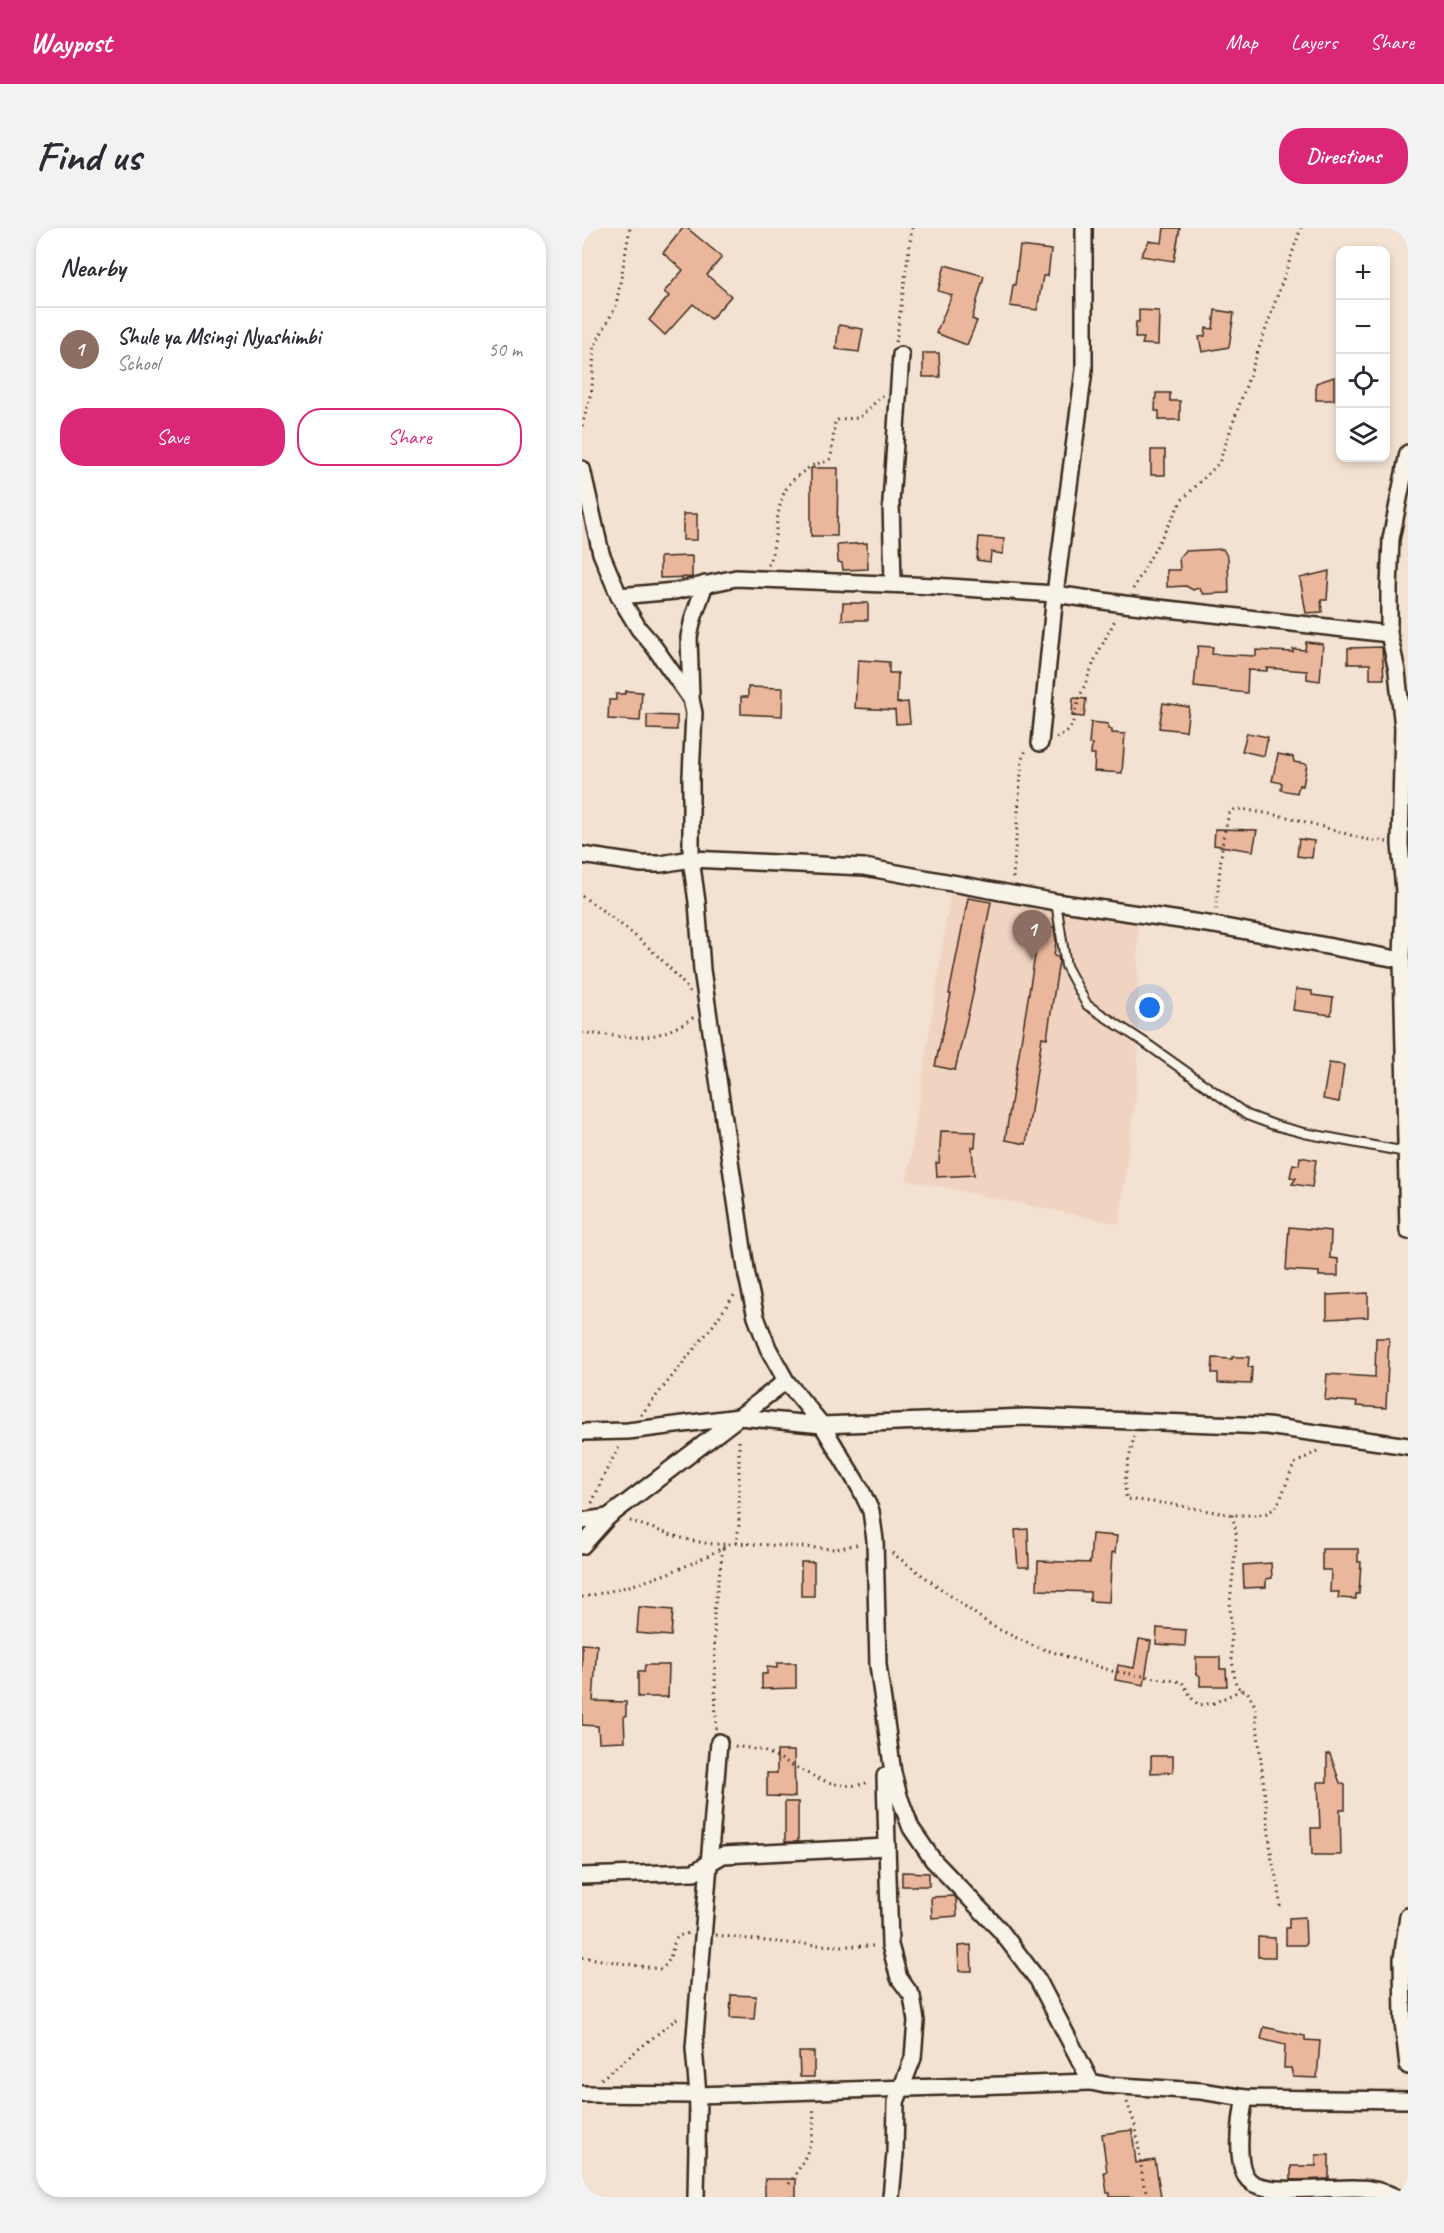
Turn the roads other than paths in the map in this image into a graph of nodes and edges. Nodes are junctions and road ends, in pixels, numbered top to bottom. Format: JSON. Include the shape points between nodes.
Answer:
{"nodes":[{"id":1,"x":1084,"y":228,"type":"edge"},
{"id":2,"x":898,"y":352,"type":"road end"},
{"id":3,"x":1408,"y":453,"type":"edge"},
{"id":4,"x":582,"y":469,"type":"edge"},
{"id":5,"x":705,"y":584,"type":"junction"},
{"id":6,"x":893,"y":584,"type":"junction"},
{"id":7,"x":1055,"y":594,"type":"junction"},
{"id":8,"x":619,"y":596,"type":"junction"},
{"id":9,"x":1389,"y":634,"type":"junction"},
{"id":10,"x":691,"y":699,"type":"junction"},
{"id":11,"x":1040,"y":743,"type":"dead end"},
{"id":12,"x":582,"y":855,"type":"edge"},
{"id":13,"x":691,"y":859,"type":"junction"},
{"id":14,"x":1406,"y":891,"type":"edge"},
{"id":15,"x":1056,"y":902,"type":"junction"},
{"id":16,"x":1402,"y":960,"type":"junction"},
{"id":17,"x":1406,"y":1152,"type":"junction"},
{"id":18,"x":1408,"y":1231,"type":"edge"},
{"id":19,"x":786,"y":1381,"type":"junction"},
{"id":20,"x":739,"y":1417,"type":"junction"},
{"id":21,"x":822,"y":1425,"type":"junction"},
{"id":22,"x":582,"y":1432,"type":"edge"},
{"id":23,"x":1408,"y":1446,"type":"edge"},
{"id":24,"x":608,"y":1517,"type":"junction"},
{"id":25,"x":583,"y":1521,"type":"edge"},
{"id":26,"x":582,"y":1546,"type":"edge"},
{"id":27,"x":719,"y":1743,"type":"road end"},
{"id":28,"x":885,"y":1776,"type":"road end"},
{"id":29,"x":887,"y":1847,"type":"junction"},
{"id":30,"x":710,"y":1863,"type":"junction"},
{"id":31,"x":582,"y":1876,"type":"edge"},
{"id":32,"x":1408,"y":1916,"type":"edge"},
{"id":33,"x":1408,"y":2066,"type":"edge"},
{"id":34,"x":1091,"y":2082,"type":"junction"},
{"id":35,"x":900,"y":2088,"type":"junction"},
{"id":36,"x":582,"y":2094,"type":"edge"},
{"id":37,"x":698,"y":2096,"type":"junction"},
{"id":38,"x":1245,"y":2098,"type":"junction"},
{"id":39,"x":1408,"y":2100,"type":"edge"},
{"id":40,"x":696,"y":2197,"type":"edge"},
{"id":41,"x":891,"y":2197,"type":"edge"},
{"id":42,"x":1396,"y":2197,"type":"edge"}],
"edges":[{"from":1,"to":7,"type":"street","via":[[1084,370]]},
{"from":2,"to":6,"type":"street","via":[[891,502]]},
{"from":3,"to":9,"type":"street","via":[[1391,539]]},
{"from":4,"to":8,"type":"street","via":[[601,553]]},
{"from":5,"to":6,"type":"street","via":[[736,578]]},
{"from":5,"to":8,"type":"street"},
{"from":5,"to":10,"type":"street","via":[[689,637]]},
{"from":6,"to":7,"type":"street"},
{"from":7,"to":9,"type":"street"},
{"from":7,"to":11,"type":"street"},
{"from":8,"to":10,"type":"street"},
{"from":9,"to":14,"type":"street","via":[[1403,728],[1400,844]]},
{"from":10,"to":13,"type":"street"},
{"from":12,"to":13,"type":"street","via":[[642,864]]},
{"from":13,"to":15,"type":"street","via":[[864,867]]},
{"from":13,"to":19,"type":"street","via":[[706,1015],[747,1276],[756,1317]]},
{"from":14,"to":16,"type":"street"},
{"from":15,"to":16,"type":"street","via":[[1214,925]]},
{"from":15,"to":17,"type":"lane","via":[[1066,966],[1087,1005],[1247,1116],[1304,1133]]},
{"from":16,"to":17,"type":"street"},
{"from":17,"to":18,"type":"street"},
{"from":19,"to":20,"type":"street"},
{"from":19,"to":21,"type":"street"},
{"from":20,"to":21,"type":"street"},
{"from":20,"to":22,"type":"street","via":[[628,1431]]},
{"from":20,"to":24,"type":"street"},
{"from":21,"to":23,"type":"street","via":[[1026,1417],[1267,1426]]},
{"from":21,"to":34,"type":"street","via":[[871,1511],[878,1665],[893,1773],[903,1807],[933,1860],[1000,1930],[1038,1980]]},
{"from":24,"to":25,"type":"street"},
{"from":24,"to":26,"type":"street"},
{"from":27,"to":30,"type":"street"},
{"from":28,"to":29,"type":"street"},
{"from":29,"to":30,"type":"street","via":[[723,1855]]},
{"from":29,"to":35,"type":"street","via":[[890,1945],[899,1978],[912,1996],[916,2021],[913,2058]]},
{"from":30,"to":31,"type":"street","via":[[694,1872]]},
{"from":30,"to":37,"type":"street","via":[[694,2048]]},
{"from":32,"to":33,"type":"street","via":[[1402,1959]]},
{"from":34,"to":35,"type":"street"},
{"from":34,"to":38,"type":"street"},
{"from":35,"to":37,"type":"street"},
{"from":35,"to":41,"type":"street"},
{"from":36,"to":37,"type":"street"},
{"from":37,"to":40,"type":"street"},
{"from":38,"to":39,"type":"street"},
{"from":38,"to":42,"type":"street","via":[[1239,2137],[1245,2176],[1251,2182],[1278,2189],[1358,2188]]}]}
